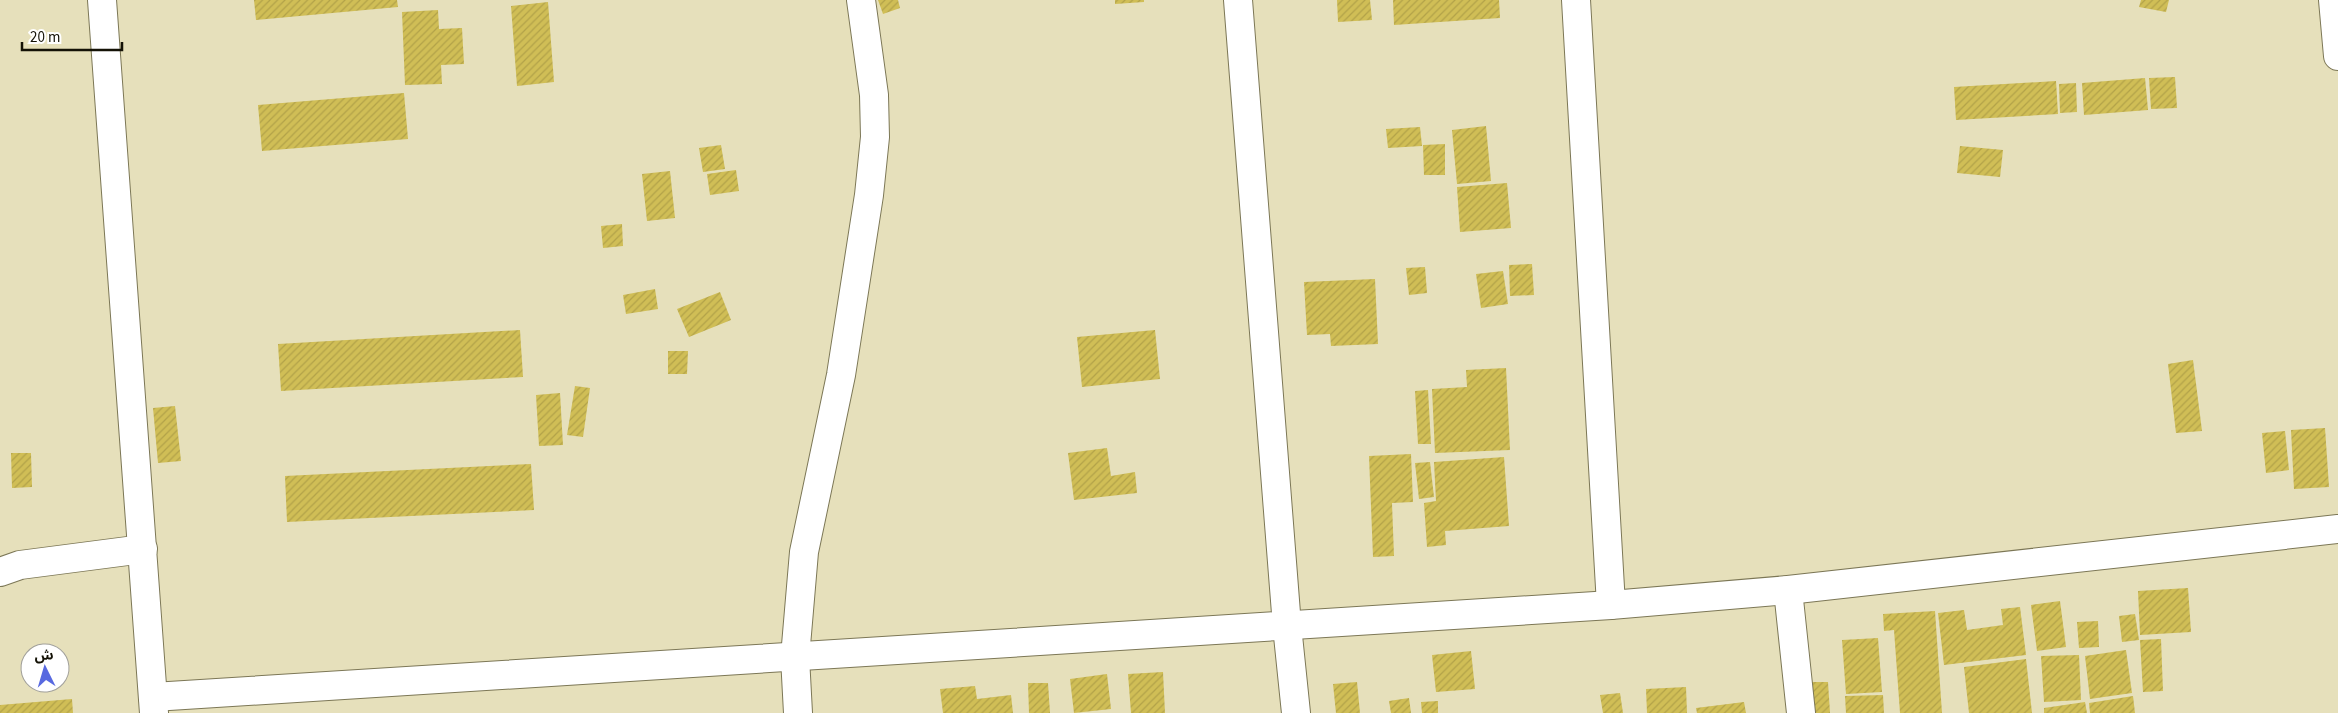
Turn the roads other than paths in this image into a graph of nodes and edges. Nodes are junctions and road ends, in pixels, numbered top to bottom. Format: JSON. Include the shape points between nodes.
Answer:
{"nodes":[{"id":1,"x":102,"y":0,"type":"edge"},
{"id":2,"x":861,"y":0,"type":"edge"},
{"id":3,"x":1238,"y":0,"type":"edge"},
{"id":4,"x":1576,"y":0,"type":"edge"},
{"id":5,"x":2333,"y":0,"type":"edge"},
{"id":6,"x":2338,"y":56,"type":"edge"},
{"id":7,"x":2338,"y":529,"type":"edge"},
{"id":8,"x":143,"y":549,"type":"junction"},
{"id":9,"x":0,"y":572,"type":"edge"},
{"id":10,"x":1788,"y":590,"type":"junction"},
{"id":11,"x":1610,"y":605,"type":"junction"},
{"id":12,"x":1287,"y":626,"type":"junction"},
{"id":13,"x":795,"y":657,"type":"junction"},
{"id":14,"x":154,"y":705,"type":"edge"},
{"id":15,"x":798,"y":713,"type":"edge"},
{"id":16,"x":1296,"y":713,"type":"edge"},
{"id":17,"x":1801,"y":713,"type":"edge"}],
"edges":[{"from":1,"to":8,"type":"street"},
{"from":2,"to":13,"type":"street","via":[[874,95],[875,137],[870,195],[841,375],[804,552]]},
{"from":3,"to":12,"type":"street"},
{"from":4,"to":11,"type":"street"},
{"from":5,"to":6,"type":"street"},
{"from":7,"to":10,"type":"street"},
{"from":8,"to":9,"type":"street","via":[[20,566]]},
{"from":8,"to":14,"type":"street"},
{"from":10,"to":11,"type":"street"},
{"from":10,"to":17,"type":"street"},
{"from":11,"to":12,"type":"street"},
{"from":12,"to":13,"type":"street"},
{"from":12,"to":16,"type":"street"},
{"from":13,"to":14,"type":"street"},
{"from":13,"to":15,"type":"street"}]}
